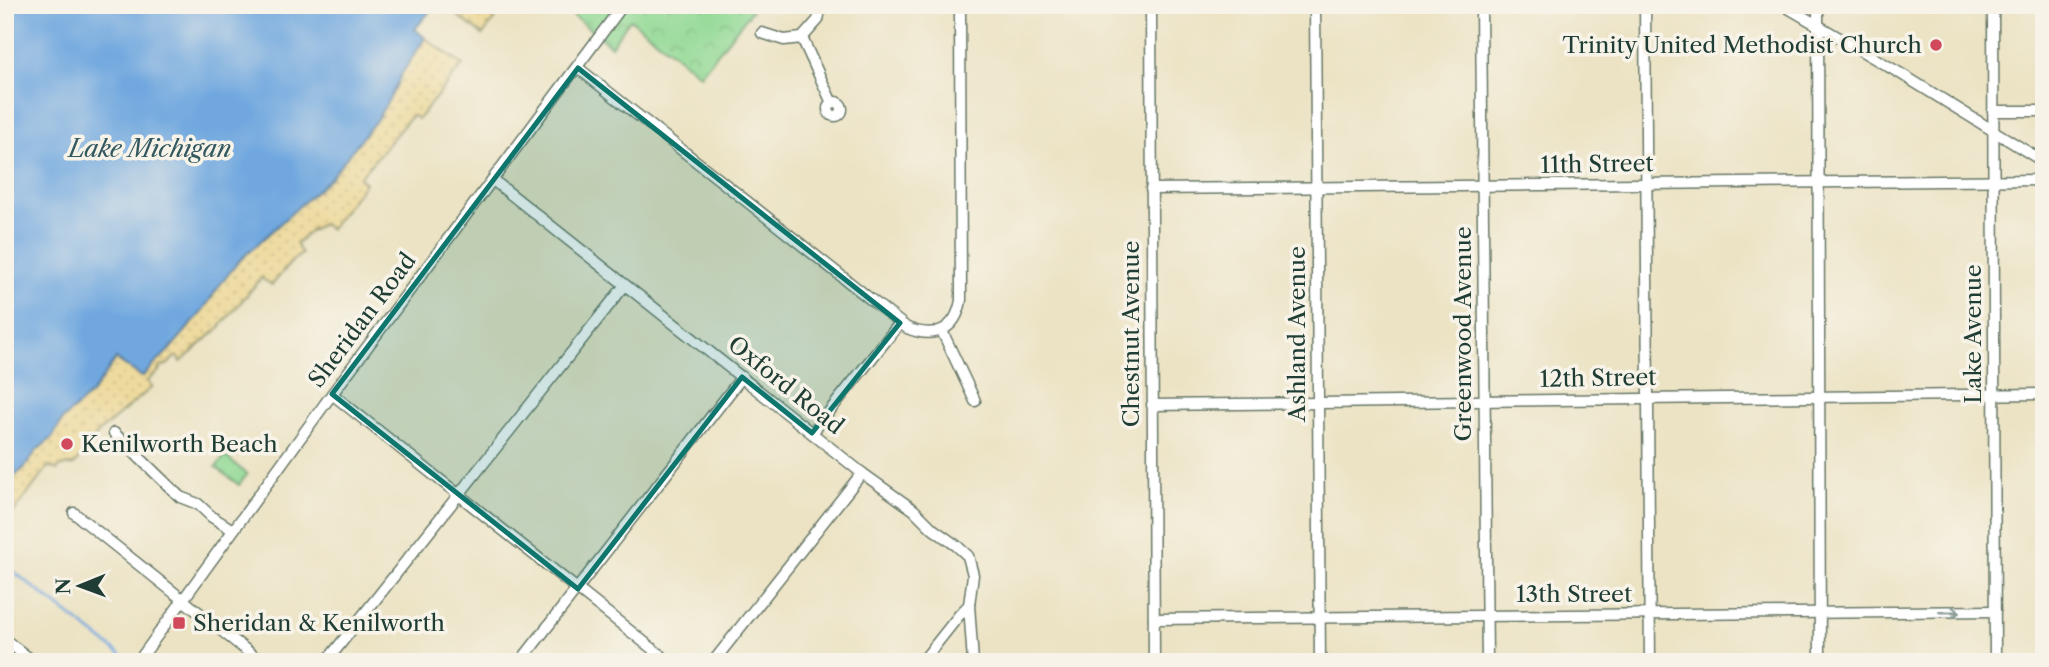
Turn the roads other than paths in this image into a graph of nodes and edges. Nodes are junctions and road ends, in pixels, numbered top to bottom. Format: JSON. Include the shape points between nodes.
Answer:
{"nodes":[{"id":1,"x":624,"y":5,"type":"edge"},
{"id":2,"x":821,"y":5,"type":"edge"},
{"id":3,"x":960,"y":5,"type":"edge"},
{"id":4,"x":1151,"y":5,"type":"edge"},
{"id":5,"x":1315,"y":5,"type":"edge"},
{"id":6,"x":1481,"y":5,"type":"edge"},
{"id":7,"x":1645,"y":5,"type":"edge"},
{"id":8,"x":1783,"y":5,"type":"edge"},
{"id":9,"x":1818,"y":5,"type":"edge"},
{"id":10,"x":1993,"y":5,"type":"edge"},
{"id":11,"x":1819,"y":27,"type":"junction"},
{"id":12,"x":762,"y":33,"type":"dead end"},
{"id":13,"x":802,"y":38,"type":"junction"},
{"id":14,"x":578,"y":68,"type":"junction"},
{"id":15,"x":832,"y":103,"type":"dead end"},
{"id":16,"x":1993,"y":111,"type":"junction"},
{"id":17,"x":2044,"y":111,"type":"edge"},
{"id":18,"x":1993,"y":130,"type":"junction"},
{"id":19,"x":2044,"y":162,"type":"edge"},
{"id":20,"x":493,"y":180,"type":"junction"},
{"id":21,"x":2044,"y":180,"type":"edge"},
{"id":22,"x":1993,"y":181,"type":"junction"},
{"id":23,"x":1819,"y":183,"type":"junction"},
{"id":24,"x":1646,"y":184,"type":"junction"},
{"id":25,"x":1483,"y":186,"type":"junction"},
{"id":26,"x":1316,"y":187,"type":"junction"},
{"id":27,"x":1152,"y":189,"type":"junction"},
{"id":28,"x":625,"y":285,"type":"junction"},
{"id":29,"x":900,"y":323,"type":"junction"},
{"id":30,"x":942,"y":331,"type":"junction"},
{"id":31,"x":742,"y":377,"type":"junction"},
{"id":32,"x":332,"y":394,"type":"junction"},
{"id":33,"x":2044,"y":394,"type":"edge"},
{"id":34,"x":1994,"y":395,"type":"junction"},
{"id":35,"x":1819,"y":397,"type":"junction"},
{"id":36,"x":1648,"y":399,"type":"junction"},
{"id":37,"x":975,"y":401,"type":"dead end"},
{"id":38,"x":1485,"y":401,"type":"junction"},
{"id":39,"x":1318,"y":403,"type":"junction"},
{"id":40,"x":1152,"y":405,"type":"junction"},
{"id":41,"x":114,"y":433,"type":"dead end"},
{"id":42,"x":812,"y":433,"type":"junction"},
{"id":43,"x":862,"y":473,"type":"junction"},
{"id":44,"x":458,"y":495,"type":"junction"},
{"id":45,"x":74,"y":513,"type":"dead end"},
{"id":46,"x":233,"y":530,"type":"junction"},
{"id":47,"x":578,"y":589,"type":"junction"},
{"id":48,"x":182,"y":600,"type":"junction"},
{"id":49,"x":969,"y":606,"type":"junction"},
{"id":50,"x":1820,"y":611,"type":"junction"},
{"id":51,"x":1995,"y":611,"type":"junction"},
{"id":52,"x":1650,"y":615,"type":"junction"},
{"id":53,"x":1486,"y":616,"type":"junction"},
{"id":54,"x":1320,"y":617,"type":"junction"},
{"id":55,"x":1153,"y":619,"type":"junction"},
{"id":56,"x":5,"y":640,"type":"edge"},
{"id":57,"x":34,"y":662,"type":"edge"},
{"id":58,"x":138,"y":662,"type":"edge"},
{"id":59,"x":261,"y":662,"type":"edge"},
{"id":60,"x":326,"y":662,"type":"edge"},
{"id":61,"x":520,"y":662,"type":"edge"},
{"id":62,"x":670,"y":662,"type":"edge"},
{"id":63,"x":713,"y":662,"type":"edge"},
{"id":64,"x":922,"y":662,"type":"edge"},
{"id":65,"x":973,"y":662,"type":"edge"},
{"id":66,"x":1154,"y":662,"type":"edge"},
{"id":67,"x":1320,"y":662,"type":"edge"},
{"id":68,"x":1487,"y":662,"type":"edge"},
{"id":69,"x":1650,"y":662,"type":"edge"},
{"id":70,"x":1820,"y":662,"type":"edge"},
{"id":71,"x":1995,"y":662,"type":"edge"}],
"edges":[{"from":1,"to":14,"type":"street","name":"Sheridan Road"},
{"from":2,"to":13,"type":"street","via":[[818,20]]},
{"from":3,"to":30,"type":"street","via":[[961,297],[957,314]]},
{"from":4,"to":27,"type":"street","name":"Chestnut Avenue"},
{"from":5,"to":26,"type":"street","name":"Ashland Avenue"},
{"from":6,"to":25,"type":"street","name":"Greenwood Avenue"},
{"from":7,"to":24,"type":"street"},
{"from":8,"to":11,"type":"street"},
{"from":9,"to":11,"type":"street"},
{"from":10,"to":16,"type":"street","name":"Lake Avenue"},
{"from":11,"to":18,"type":"street"},
{"from":11,"to":23,"type":"street"},
{"from":12,"to":13,"type":"street","via":[[785,40]]},
{"from":13,"to":15,"type":"street"},
{"from":14,"to":20,"type":"street","name":"Sheridan Road"},
{"from":14,"to":29,"type":"street"},
{"from":16,"to":17,"type":"street"},
{"from":16,"to":18,"type":"street","name":"Lake Avenue"},
{"from":18,"to":19,"type":"street"},
{"from":18,"to":22,"type":"street","name":"Lake Avenue"},
{"from":20,"to":28,"type":"street","name":"Oxford Road"},
{"from":20,"to":32,"type":"street","name":"Sheridan Road"},
{"from":21,"to":22,"type":"street","name":"11th Street"},
{"from":22,"to":23,"type":"street","name":"11th Street"},
{"from":22,"to":34,"type":"street","name":"Lake Avenue"},
{"from":23,"to":24,"type":"street","name":"11th Street"},
{"from":23,"to":35,"type":"street"},
{"from":24,"to":25,"type":"street","name":"11th Street"},
{"from":24,"to":36,"type":"street"},
{"from":25,"to":26,"type":"street","name":"11th Street"},
{"from":25,"to":38,"type":"street","name":"Greenwood Avenue"},
{"from":26,"to":27,"type":"street","name":"11th Street"},
{"from":26,"to":39,"type":"street","name":"Ashland Avenue"},
{"from":27,"to":40,"type":"street","name":"Chestnut Avenue"},
{"from":28,"to":31,"type":"street","name":"Oxford Road"},
{"from":28,"to":44,"type":"street"},
{"from":29,"to":30,"type":"street","via":[[921,333]]},
{"from":29,"to":42,"type":"street"},
{"from":30,"to":37,"type":"street"},
{"from":31,"to":42,"type":"street","name":"Oxford Road"},
{"from":31,"to":47,"type":"street"},
{"from":32,"to":44,"type":"street"},
{"from":32,"to":46,"type":"street","name":"Sheridan Road"},
{"from":33,"to":34,"type":"street","name":"12th Street"},
{"from":34,"to":35,"type":"street","name":"12th Street"},
{"from":34,"to":51,"type":"street","name":"Lake Avenue"},
{"from":35,"to":36,"type":"street","name":"12th Street"},
{"from":35,"to":50,"type":"street"},
{"from":36,"to":38,"type":"street","name":"12th Street"},
{"from":36,"to":52,"type":"street"},
{"from":38,"to":39,"type":"street","name":"12th Street"},
{"from":38,"to":53,"type":"street","name":"Greenwood Avenue"},
{"from":39,"to":40,"type":"street","name":"12th Street"},
{"from":39,"to":54,"type":"street","name":"Ashland Avenue"},
{"from":40,"to":55,"type":"street","name":"Chestnut Avenue"},
{"from":41,"to":46,"type":"street","via":[[180,497],[198,504]]},
{"from":42,"to":43,"type":"street","name":"Oxford Road"},
{"from":43,"to":49,"type":"street","name":"Oxford Road","via":[[964,551],[972,575]]},
{"from":43,"to":63,"type":"street"},
{"from":44,"to":47,"type":"street"},
{"from":44,"to":60,"type":"street"},
{"from":45,"to":48,"type":"street"},
{"from":46,"to":48,"type":"street","name":"Sheridan Road"},
{"from":47,"to":61,"type":"street"},
{"from":47,"to":62,"type":"street"},
{"from":48,"to":58,"type":"street","name":"Sheridan Road"},
{"from":48,"to":59,"type":"street"},
{"from":49,"to":64,"type":"street"},
{"from":49,"to":65,"type":"street","name":"Oxford Road"},
{"from":50,"to":51,"type":"street","name":"13th Street","one_way":true},
{"from":50,"to":52,"type":"street","name":"13th Street"},
{"from":50,"to":70,"type":"street"},
{"from":51,"to":71,"type":"street","name":"Lake Avenue"},
{"from":52,"to":53,"type":"street","name":"13th Street"},
{"from":52,"to":69,"type":"street"},
{"from":53,"to":54,"type":"street","name":"13th Street"},
{"from":53,"to":68,"type":"street","name":"Greenwood Avenue"},
{"from":54,"to":55,"type":"street","name":"13th Street"},
{"from":54,"to":67,"type":"street","name":"Ashland Avenue"},
{"from":55,"to":66,"type":"street","name":"Chestnut Avenue"},
{"from":56,"to":57,"type":"street"}]}
